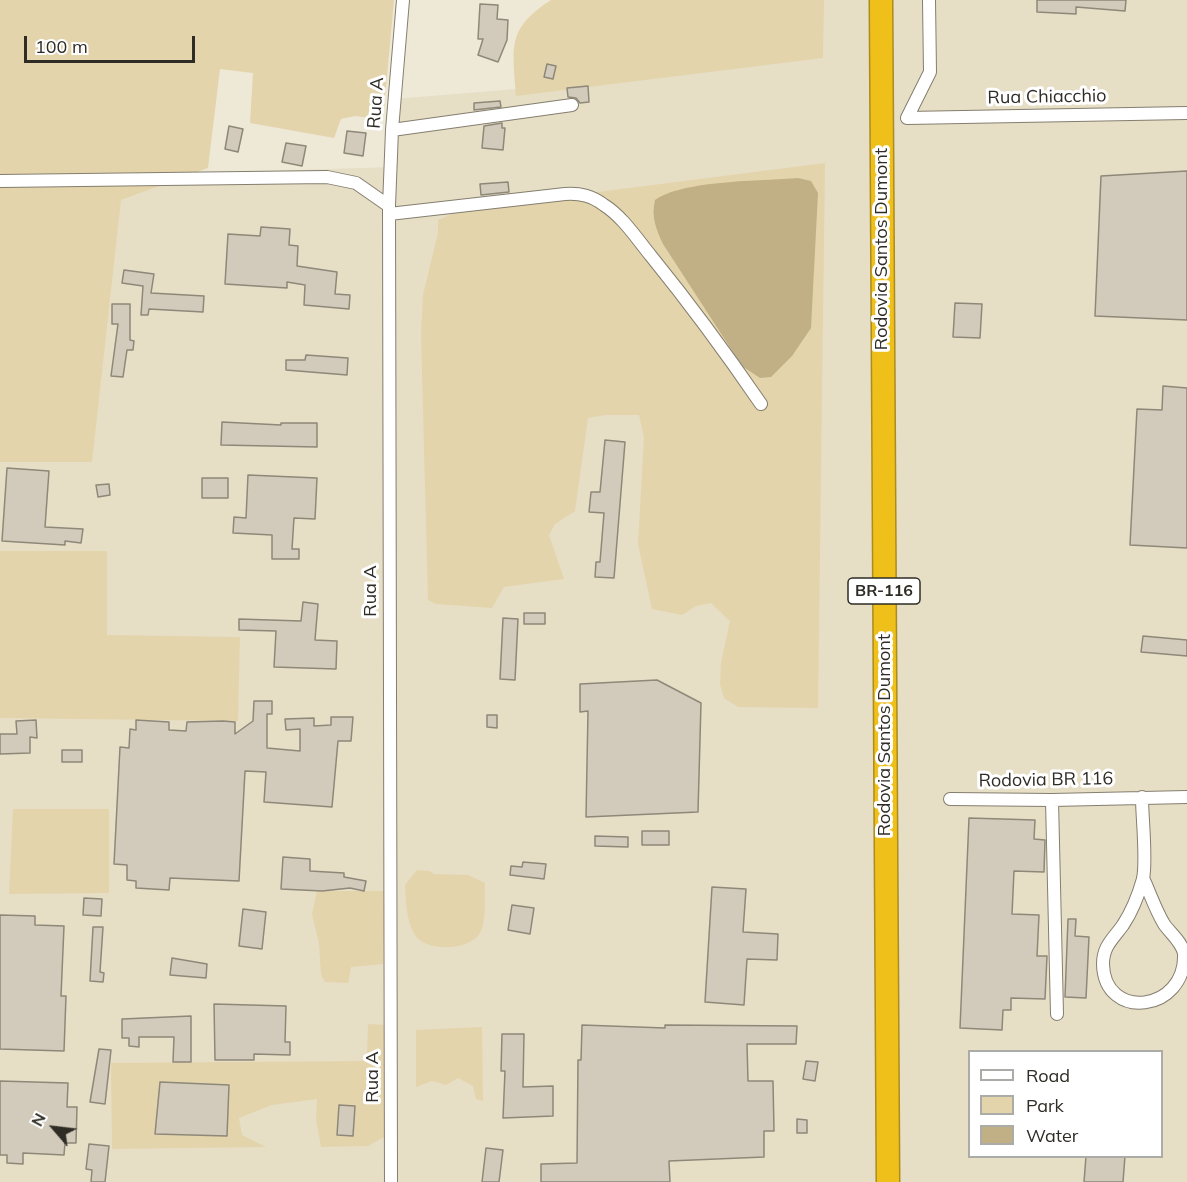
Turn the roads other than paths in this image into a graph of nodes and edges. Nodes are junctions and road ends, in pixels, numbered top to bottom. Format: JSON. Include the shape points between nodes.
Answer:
{"nodes":[{"id":1,"x":403,"y":0,"type":"edge"},
{"id":2,"x":881,"y":0,"type":"edge"},
{"id":3,"x":929,"y":0,"type":"edge"},
{"id":4,"x":572,"y":105,"type":"dead end"},
{"id":5,"x":1187,"y":113,"type":"edge"},
{"id":6,"x":392,"y":130,"type":"junction"},
{"id":7,"x":0,"y":181,"type":"edge"},
{"id":8,"x":389,"y":210,"type":"junction"},
{"id":9,"x":761,"y":404,"type":"dead end"},
{"id":10,"x":1142,"y":797,"type":"junction"},
{"id":11,"x":1187,"y":797,"type":"edge"},
{"id":12,"x":950,"y":799,"type":"dead end"},
{"id":13,"x":1052,"y":800,"type":"junction"},
{"id":14,"x":1143,"y":878,"type":"junction"},
{"id":15,"x":1057,"y":1014,"type":"dead end"},
{"id":16,"x":391,"y":1182,"type":"edge"},
{"id":17,"x":888,"y":1182,"type":"edge"}],
"edges":[{"from":1,"to":6,"type":"street","name":"Rua A"},
{"from":2,"to":17,"type":"highway","name":"Rodovia Santos Dumont","number":"BR-116"},
{"from":3,"to":5,"type":"street","name":"Rua Chiacchio","via":[[930,72],[907,118]]},
{"from":4,"to":6,"type":"street"},
{"from":6,"to":8,"type":"street","name":"Rua A"},
{"from":7,"to":8,"type":"street","via":[[327,177],[356,183]]},
{"from":8,"to":9,"type":"street","via":[[578,193],[595,199],[629,229],[703,320]]},
{"from":8,"to":16,"type":"street","name":"Rua A"},
{"from":10,"to":11,"type":"street","name":"Rodovia BR 116"},
{"from":10,"to":13,"type":"street","name":"Rodovia BR 116"},
{"from":10,"to":14,"type":"street"},
{"from":12,"to":13,"type":"street","name":"Rodovia BR 116"},
{"from":13,"to":15,"type":"street"},
{"from":14,"to":14,"type":"street","via":[[1126,919],[1107,945],[1103,966],[1108,982],[1118,994],[1134,1002],[1151,1004],[1176,988],[1185,973],[1185,958],[1159,915]]}]}
